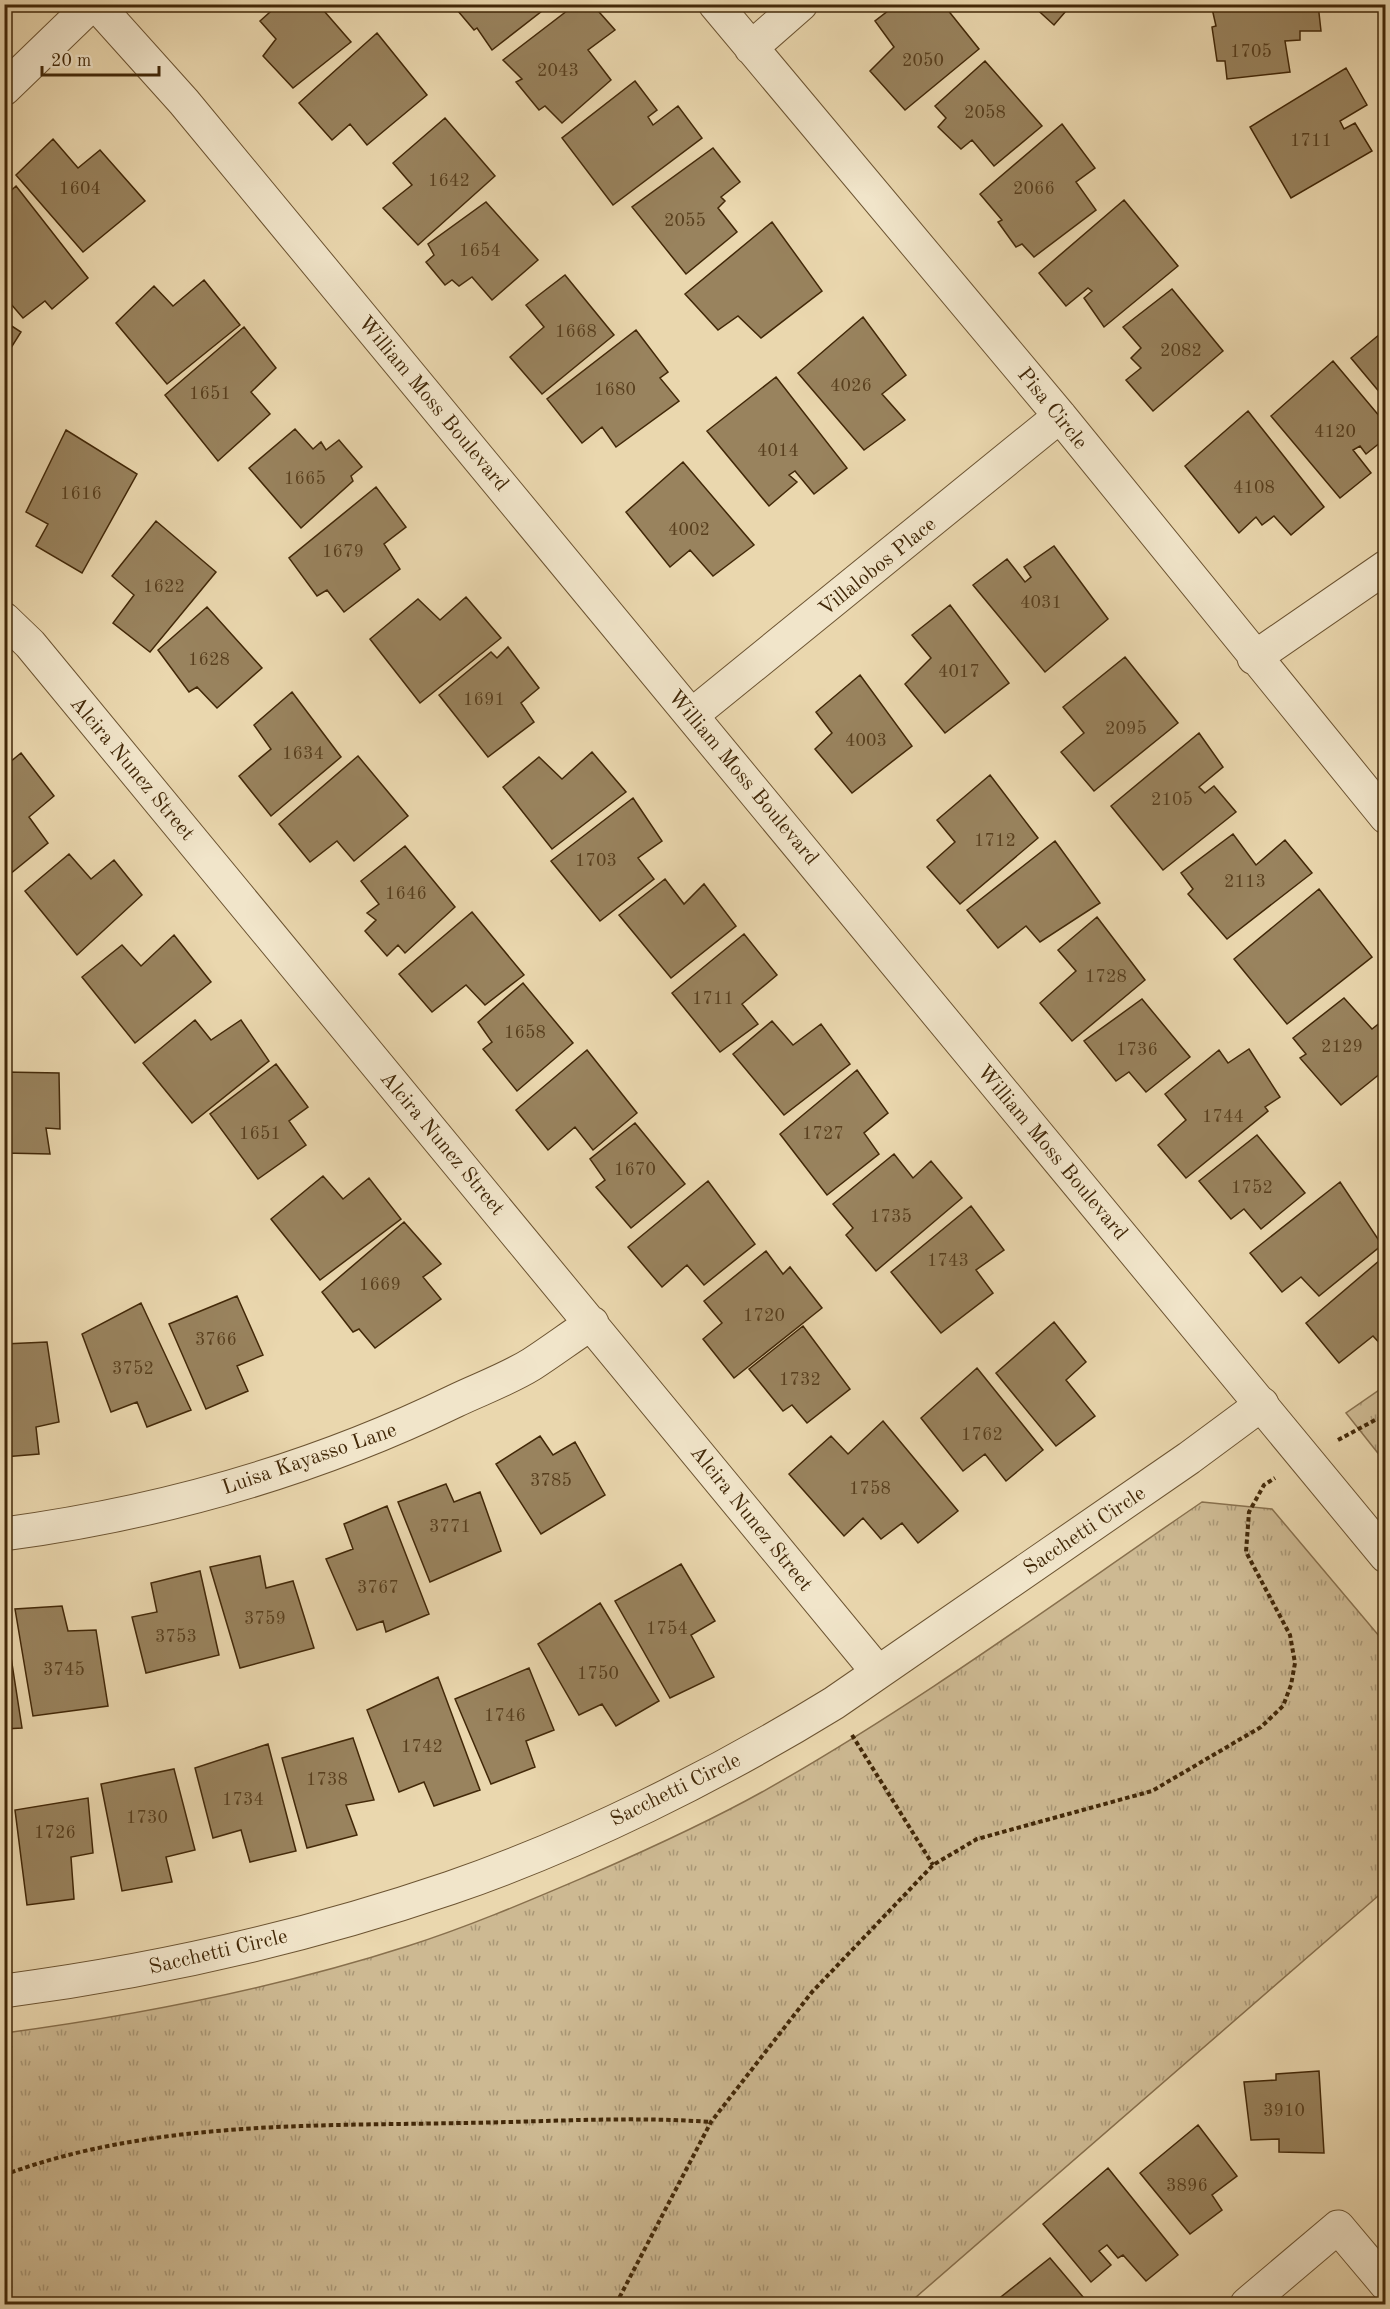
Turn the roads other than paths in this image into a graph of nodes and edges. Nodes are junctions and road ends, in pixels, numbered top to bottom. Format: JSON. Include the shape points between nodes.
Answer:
{"nodes":[{"id":1,"x":94,"y":4,"type":"edge"},
{"id":2,"x":715,"y":4,"type":"edge"},
{"id":3,"x":801,"y":4,"type":"edge"},
{"id":4,"x":751,"y":48,"type":"junction"},
{"id":5,"x":4,"y":89,"type":"edge"},
{"id":6,"x":1060,"y":416,"type":"junction"},
{"id":7,"x":1386,"y":567,"type":"edge"},
{"id":8,"x":4,"y":619,"type":"edge"},
{"id":9,"x":1254,"y":658,"type":"junction"},
{"id":10,"x":692,"y":715,"type":"junction"},
{"id":11,"x":1386,"y":817,"type":"edge"},
{"id":12,"x":592,"y":1323,"type":"junction"},
{"id":13,"x":1262,"y":1404,"type":"junction"},
{"id":14,"x":4,"y":1534,"type":"edge"},
{"id":15,"x":1386,"y":1556,"type":"edge"},
{"id":16,"x":877,"y":1671,"type":"junction"},
{"id":17,"x":4,"y":1991,"type":"edge"},
{"id":18,"x":1386,"y":2284,"type":"edge"},
{"id":19,"x":1247,"y":2304,"type":"edge"}],
"edges":[{"from":1,"to":5,"type":"street"},
{"from":1,"to":10,"type":"street","name":"William Moss Boulevard","via":[[184,102]]},
{"from":2,"to":4,"type":"street","name":"Pisa Circle"},
{"from":3,"to":4,"type":"street"},
{"from":4,"to":6,"type":"street","name":"Pisa Circle"},
{"from":6,"to":9,"type":"street","name":"Pisa Circle"},
{"from":6,"to":10,"type":"street","name":"Villalobos Place"},
{"from":7,"to":9,"type":"street"},
{"from":8,"to":12,"type":"street","name":"Alcira Nunez Street","via":[[46,662]]},
{"from":9,"to":11,"type":"street","name":"Pisa Circle"},
{"from":10,"to":13,"type":"street","name":"William Moss Boulevard"},
{"from":12,"to":14,"type":"street","name":"Luisa Kayasso Lane","via":[[530,1365],[409,1423],[306,1464],[181,1501]]},
{"from":12,"to":16,"type":"street","name":"Alcira Nunez Street"},
{"from":13,"to":15,"type":"street","name":"William Moss Boulevard"},
{"from":13,"to":16,"type":"street","name":"Sacchetti Circle"},
{"from":16,"to":17,"type":"street","name":"Sacchetti Circle","via":[[777,1738],[683,1787],[570,1840],[451,1888],[225,1952],[93,1979]]},
{"from":18,"to":19,"type":"street","via":[[1338,2227]]}]}
